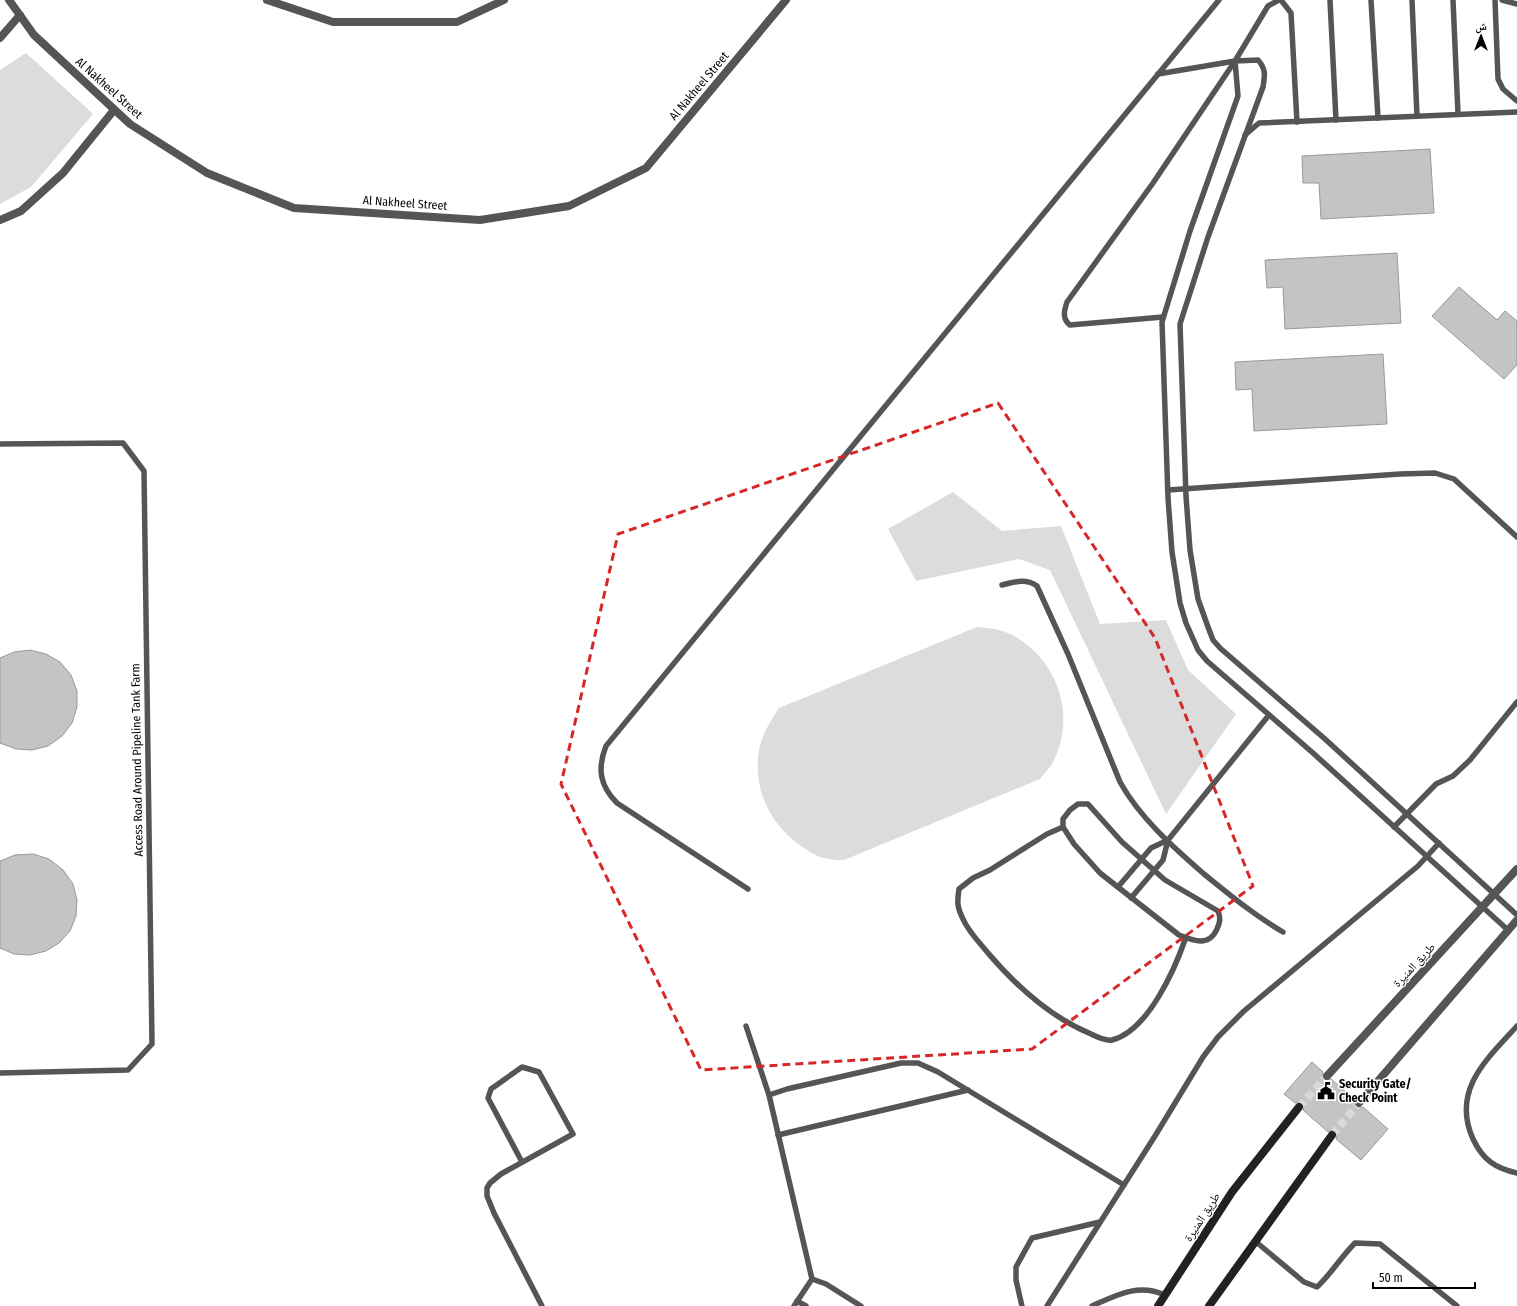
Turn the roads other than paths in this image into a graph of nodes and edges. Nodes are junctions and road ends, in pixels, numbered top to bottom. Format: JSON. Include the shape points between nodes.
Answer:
{"nodes":[{"id":1,"x":9,"y":0,"type":"edge"},
{"id":2,"x":267,"y":0,"type":"edge"},
{"id":3,"x":504,"y":0,"type":"edge"},
{"id":4,"x":786,"y":0,"type":"edge"},
{"id":5,"x":1219,"y":0,"type":"edge"},
{"id":6,"x":1280,"y":0,"type":"edge"},
{"id":7,"x":1330,"y":0,"type":"edge"},
{"id":8,"x":1371,"y":0,"type":"edge"},
{"id":9,"x":1412,"y":0,"type":"edge"},
{"id":10,"x":1453,"y":0,"type":"edge"},
{"id":11,"x":1494,"y":0,"type":"edge"},
{"id":12,"x":1502,"y":0,"type":"edge"},
{"id":13,"x":1517,"y":4,"type":"edge"},
{"id":14,"x":20,"y":16,"type":"junction"},
{"id":15,"x":0,"y":38,"type":"edge"},
{"id":16,"x":1235,"y":61,"type":"junction"},
{"id":17,"x":1158,"y":74,"type":"junction"},
{"id":18,"x":1517,"y":102,"type":"edge"},
{"id":19,"x":114,"y":110,"type":"junction"},
{"id":20,"x":1517,"y":112,"type":"edge"},
{"id":21,"x":1458,"y":114,"type":"junction"},
{"id":22,"x":1417,"y":116,"type":"junction"},
{"id":23,"x":1378,"y":118,"type":"junction"},
{"id":24,"x":1336,"y":120,"type":"junction"},
{"id":25,"x":1297,"y":122,"type":"junction"},
{"id":26,"x":1245,"y":135,"type":"junction"},
{"id":27,"x":0,"y":220,"type":"edge"},
{"id":28,"x":1163,"y":317,"type":"junction"},
{"id":29,"x":0,"y":444,"type":"edge"},
{"id":30,"x":1186,"y":488,"type":"junction"},
{"id":31,"x":1168,"y":490,"type":"junction"},
{"id":32,"x":1517,"y":537,"type":"edge"},
{"id":33,"x":1002,"y":585,"type":"dead end"},
{"id":34,"x":1517,"y":702,"type":"edge"},
{"id":35,"x":1269,"y":715,"type":"junction"},
{"id":36,"x":1407,"y":814,"type":"junction"},
{"id":37,"x":1063,"y":827,"type":"junction"},
{"id":38,"x":1394,"y":827,"type":"junction"},
{"id":39,"x":1168,"y":840,"type":"junction"},
{"id":40,"x":1439,"y":843,"type":"junction"},
{"id":41,"x":1426,"y":857,"type":"junction"},
{"id":42,"x":1142,"y":859,"type":"junction"},
{"id":43,"x":1154,"y":870,"type":"junction"},
{"id":44,"x":1517,"y":870,"type":"edge"},
{"id":45,"x":1118,"y":887,"type":"junction"},
{"id":46,"x":748,"y":889,"type":"dead end"},
{"id":47,"x":1494,"y":894,"type":"junction"},
{"id":48,"x":1131,"y":898,"type":"junction"},
{"id":49,"x":1482,"y":908,"type":"junction"},
{"id":50,"x":1517,"y":915,"type":"edge"},
{"id":51,"x":1516,"y":924,"type":"edge"},
{"id":52,"x":1509,"y":931,"type":"junction"},
{"id":53,"x":1283,"y":932,"type":"dead end"},
{"id":54,"x":1186,"y":937,"type":"junction"},
{"id":55,"x":746,"y":1026,"type":"dead end"},
{"id":56,"x":1517,"y":1026,"type":"edge"},
{"id":57,"x":0,"y":1073,"type":"edge"},
{"id":58,"x":1328,"y":1076,"type":"tunnel mouth"},
{"id":59,"x":968,"y":1090,"type":"junction"},
{"id":60,"x":769,"y":1095,"type":"junction"},
{"id":61,"x":1359,"y":1103,"type":"tunnel mouth"},
{"id":62,"x":1299,"y":1107,"type":"tunnel mouth"},
{"id":63,"x":778,"y":1135,"type":"junction"},
{"id":64,"x":1332,"y":1136,"type":"tunnel mouth"},
{"id":65,"x":522,"y":1162,"type":"junction"},
{"id":66,"x":1517,"y":1173,"type":"edge"},
{"id":67,"x":1124,"y":1185,"type":"junction"},
{"id":68,"x":1100,"y":1222,"type":"junction"},
{"id":69,"x":1255,"y":1241,"type":"junction"},
{"id":70,"x":812,"y":1279,"type":"junction"},
{"id":71,"x":1165,"y":1295,"type":"junction"},
{"id":72,"x":796,"y":1303,"type":"edge"},
{"id":73,"x":542,"y":1306,"type":"edge"},
{"id":74,"x":806,"y":1306,"type":"edge"},
{"id":75,"x":862,"y":1306,"type":"edge"},
{"id":76,"x":1022,"y":1306,"type":"edge"},
{"id":77,"x":1047,"y":1306,"type":"edge"},
{"id":78,"x":1092,"y":1306,"type":"edge"},
{"id":79,"x":1158,"y":1306,"type":"edge"},
{"id":80,"x":1209,"y":1306,"type":"edge"},
{"id":81,"x":1457,"y":1306,"type":"edge"}],
"edges":[{"from":1,"to":14,"type":"street","name":"Al Nakheel Street"},
{"from":2,"to":3,"type":"street","via":[[333,22],[457,22]]},
{"from":4,"to":19,"type":"street","name":"Al Nakheel Street","via":[[646,168],[569,206],[480,220],[294,208],[207,173],[130,124]]},
{"from":5,"to":17,"type":"lane"},
{"from":6,"to":16,"type":"lane","via":[[1268,6]]},
{"from":6,"to":25,"type":"lane","via":[[1291,13]]},
{"from":7,"to":24,"type":"lane"},
{"from":8,"to":23,"type":"lane"},
{"from":9,"to":22,"type":"lane"},
{"from":10,"to":21,"type":"lane"},
{"from":11,"to":18,"type":"lane","via":[[1498,79],[1503,89]]},
{"from":12,"to":13,"type":"lane"},
{"from":14,"to":15,"type":"street"},
{"from":14,"to":19,"type":"street","name":"Al Nakheel Street","via":[[34,35]]},
{"from":16,"to":17,"type":"lane"},
{"from":16,"to":26,"type":"lane","via":[[1258,60],[1266,74]]},
{"from":16,"to":28,"type":"lane","via":[[1238,96],[1190,231]]},
{"from":16,"to":28,"type":"lane","via":[[1153,183],[1067,302],[1064,314],[1066,322],[1070,325]]},
{"from":17,"to":46,"type":"lane","via":[[606,746],[602,756],[601,775],[605,787],[617,803]]},
{"from":19,"to":27,"type":"street","via":[[63,173],[21,211]]},
{"from":20,"to":21,"type":"lane"},
{"from":21,"to":22,"type":"lane"},
{"from":22,"to":23,"type":"lane"},
{"from":23,"to":24,"type":"lane"},
{"from":24,"to":25,"type":"lane"},
{"from":25,"to":26,"type":"lane","via":[[1259,123]]},
{"from":26,"to":30,"type":"lane","via":[[1180,324]]},
{"from":28,"to":31,"type":"lane"},
{"from":29,"to":57,"type":"lane","name":"Access Road Around Pipeline Tank Farm","via":[[123,443],[144,471],[152,1044],[128,1070]]},
{"from":30,"to":31,"type":"lane"},
{"from":30,"to":32,"type":"lane","via":[[1435,473],[1454,479]]},
{"from":30,"to":36,"type":"lane","via":[[1190,550],[1198,599],[1213,640]]},
{"from":31,"to":35,"type":"lane","via":[[1173,559],[1180,603],[1191,635],[1206,661]]},
{"from":33,"to":39,"type":"lane","via":[[1024,581],[1037,586],[1068,654],[1120,782],[1139,810]]},
{"from":34,"to":36,"type":"lane","via":[[1470,760],[1453,776],[1436,784]]},
{"from":35,"to":38,"type":"lane"},
{"from":35,"to":39,"type":"lane"},
{"from":36,"to":38,"type":"lane"},
{"from":36,"to":40,"type":"lane"},
{"from":37,"to":42,"type":"lane","via":[[1063,819],[1070,810],[1078,804],[1088,804],[1122,842]]},
{"from":37,"to":45,"type":"lane","via":[[1074,844],[1100,873]]},
{"from":37,"to":54,"type":"lane","via":[[973,878],[959,890],[957,903],[963,920],[978,941],[999,966],[1037,1002],[1076,1028],[1098,1037],[1110,1040],[1121,1036],[1141,1020],[1162,992]]},
{"from":38,"to":41,"type":"lane"},
{"from":39,"to":42,"type":"lane","via":[[1151,848]]},
{"from":39,"to":43,"type":"lane","via":[[1163,860]]},
{"from":39,"to":53,"type":"lane","via":[[1242,906]]},
{"from":40,"to":41,"type":"lane"},
{"from":40,"to":47,"type":"lane"},
{"from":41,"to":49,"type":"lane"},
{"from":41,"to":67,"type":"lane","via":[[1244,1011],[1218,1038],[1203,1057]]},
{"from":42,"to":43,"type":"lane"},
{"from":42,"to":45,"type":"lane"},
{"from":43,"to":48,"type":"lane"},
{"from":43,"to":54,"type":"lane","via":[[1165,880],[1218,911],[1219,924],[1210,939],[1204,942]]},
{"from":44,"to":47,"type":"street","name":"طريق المنيرة"},
{"from":45,"to":48,"type":"lane"},
{"from":47,"to":49,"type":"street","name":"طريق المنيرة"},
{"from":47,"to":50,"type":"lane"},
{"from":48,"to":54,"type":"lane","via":[[1179,935]]},
{"from":49,"to":52,"type":"lane"},
{"from":49,"to":58,"type":"street","name":"طريق المنيرة"},
{"from":51,"to":52,"type":"street"},
{"from":52,"to":61,"type":"street"},
{"from":55,"to":60,"type":"lane"},
{"from":56,"to":66,"type":"lane","via":[[1477,1072],[1470,1087],[1466,1111],[1467,1123],[1479,1152],[1492,1165]]},
{"from":59,"to":60,"type":"lane","via":[[918,1063],[901,1063]]},
{"from":59,"to":63,"type":"lane"},
{"from":59,"to":67,"type":"lane"},
{"from":60,"to":63,"type":"lane"},
{"from":62,"to":71,"type":"main road","name":"طريق المنيرة","via":[[1232,1192]]},
{"from":63,"to":70,"type":"lane"},
{"from":64,"to":69,"type":"main road"},
{"from":65,"to":65,"type":"lane","via":[[488,1098],[491,1089],[522,1067],[540,1072],[573,1134]]},
{"from":65,"to":73,"type":"lane","via":[[490,1182],[487,1196]]},
{"from":67,"to":68,"type":"lane"},
{"from":68,"to":76,"type":"lane","via":[[1032,1238],[1016,1266],[1016,1280]]},
{"from":68,"to":77,"type":"lane"},
{"from":69,"to":80,"type":"main road"},
{"from":69,"to":81,"type":"lane","via":[[1304,1282],[1317,1287],[1355,1243],[1380,1244]]},
{"from":70,"to":72,"type":"lane"},
{"from":70,"to":75,"type":"lane","via":[[826,1284]]},
{"from":71,"to":78,"type":"lane","via":[[1144,1289],[1127,1292]]},
{"from":71,"to":79,"type":"main road","name":"طريق المنيرة"},
{"from":72,"to":74,"type":"lane"}]}
